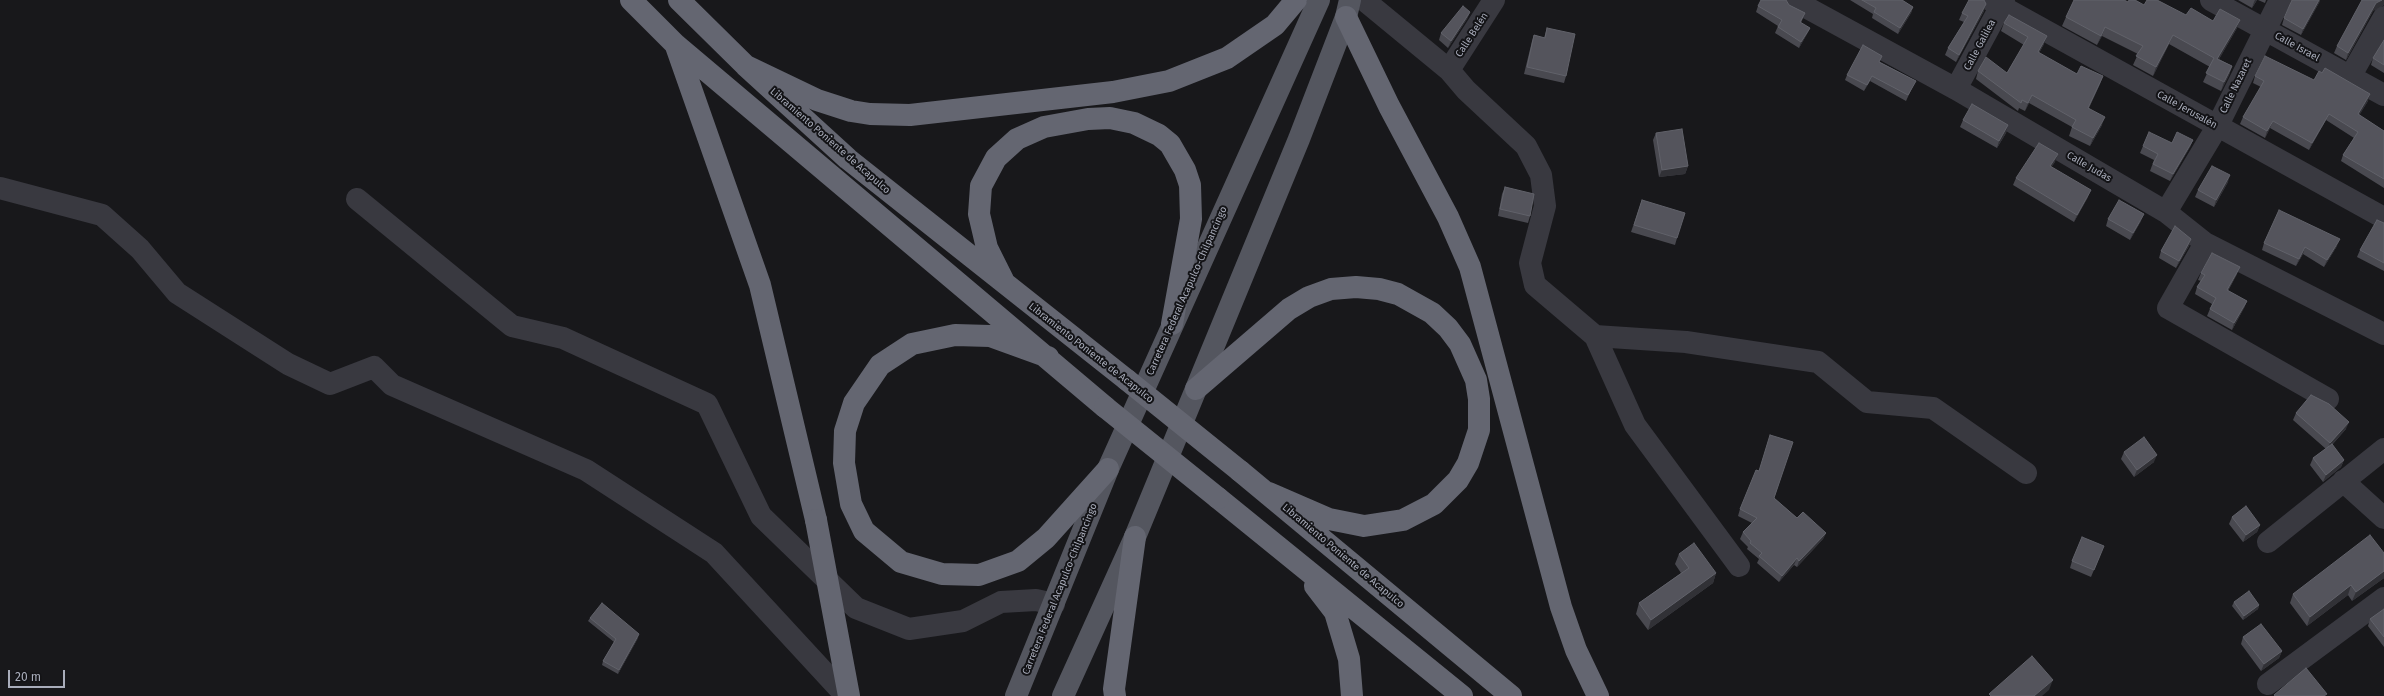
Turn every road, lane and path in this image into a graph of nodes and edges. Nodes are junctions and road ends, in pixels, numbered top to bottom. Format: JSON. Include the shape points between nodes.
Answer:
{"nodes":[{"id":1,"x":631,"y":0,"type":"edge"},
{"id":2,"x":680,"y":0,"type":"edge"},
{"id":3,"x":1296,"y":0,"type":"edge"},
{"id":4,"x":1319,"y":0,"type":"edge"},
{"id":5,"x":1364,"y":0,"type":"edge"},
{"id":6,"x":1494,"y":0,"type":"edge"},
{"id":7,"x":1793,"y":0,"type":"edge"},
{"id":8,"x":2211,"y":0,"type":"edge"},
{"id":9,"x":2280,"y":0,"type":"edge"},
{"id":10,"x":1998,"y":2,"type":"edge"},
{"id":11,"x":1348,"y":8,"type":"edge"},
{"id":12,"x":2384,"y":17,"type":"edge"},
{"id":13,"x":2264,"y":28,"type":"junction"},
{"id":14,"x":676,"y":45,"type":"junction"},
{"id":15,"x":746,"y":66,"type":"junction"},
{"id":16,"x":1449,"y":70,"type":"junction"},
{"id":17,"x":2350,"y":77,"type":"junction"},
{"id":18,"x":1956,"y":89,"type":"junction"},
{"id":19,"x":2384,"y":95,"type":"edge"},
{"id":20,"x":2217,"y":127,"type":"junction"},
{"id":21,"x":0,"y":188,"type":"edge"},
{"id":22,"x":357,"y":199,"type":"dead end"},
{"id":23,"x":2166,"y":212,"type":"junction"},
{"id":24,"x":2384,"y":218,"type":"edge"},
{"id":25,"x":2205,"y":243,"type":"junction"},
{"id":26,"x":1006,"y":286,"type":"junction"},
{"id":27,"x":1172,"y":324,"type":"junction"},
{"id":28,"x":2384,"y":334,"type":"edge"},
{"id":29,"x":1595,"y":336,"type":"junction"},
{"id":30,"x":1048,"y":357,"type":"junction"},
{"id":31,"x":1196,"y":389,"type":"junction"},
{"id":32,"x":2328,"y":399,"type":"dead end"},
{"id":33,"x":2384,"y":449,"type":"edge"},
{"id":34,"x":1108,"y":469,"type":"junction"},
{"id":35,"x":2026,"y":473,"type":"dead end"},
{"id":36,"x":2343,"y":481,"type":"junction"},
{"id":37,"x":1269,"y":493,"type":"junction"},
{"id":38,"x":2384,"y":518,"type":"edge"},
{"id":39,"x":1135,"y":537,"type":"junction"},
{"id":40,"x":2268,"y":542,"type":"dead end"},
{"id":41,"x":1297,"y":561,"type":"junction"},
{"id":42,"x":1739,"y":566,"type":"dead end"},
{"id":43,"x":2384,"y":598,"type":"edge"},
{"id":44,"x":1054,"y":604,"type":"junction"},
{"id":45,"x":2268,"y":684,"type":"dead end"},
{"id":46,"x":846,"y":696,"type":"edge"},
{"id":47,"x":849,"y":696,"type":"edge"},
{"id":48,"x":1016,"y":696,"type":"edge"},
{"id":49,"x":1062,"y":696,"type":"edge"},
{"id":50,"x":1115,"y":696,"type":"edge"},
{"id":51,"x":1352,"y":696,"type":"edge"},
{"id":52,"x":1462,"y":696,"type":"edge"},
{"id":53,"x":1511,"y":696,"type":"edge"},
{"id":54,"x":1598,"y":696,"type":"edge"}],
"edges":[{"from":1,"to":14,"type":"highway"},
{"from":2,"to":15,"type":"highway","name":"Libramiento Poniente de Acapulco"},
{"from":3,"to":15,"type":"highway","via":[[1275,25],[1227,58],[1169,81],[1114,92],[910,115],[870,114],[817,100]]},
{"from":4,"to":27,"type":"main road","name":"Carretera Federal Acapulco-Chilpancingo"},
{"from":5,"to":16,"type":"street"},
{"from":6,"to":16,"type":"street","name":"Calle Belén"},
{"from":7,"to":18,"type":"street","name":"Calle Judas"},
{"from":8,"to":13,"type":"street","name":"Calle Israel"},
{"from":9,"to":13,"type":"street","name":"Calle Nazaret"},
{"from":10,"to":18,"type":"street","name":"Calle Galilea"},
{"from":10,"to":20,"type":"street","name":"Calle Jerusalén"},
{"from":11,"to":31,"type":"main road","via":[[1299,139]]},
{"from":11,"to":54,"type":"highway","via":[[1389,106],[1448,217],[1470,267],[1555,587],[1576,650]]},
{"from":12,"to":17,"type":"street"},
{"from":13,"to":17,"type":"street","name":"Calle Israel"},
{"from":13,"to":20,"type":"street","name":"Calle Nazaret"},
{"from":14,"to":30,"type":"highway"},
{"from":14,"to":47,"type":"highway","bridge":true,"via":[[760,285],[816,520]]},
{"from":15,"to":26,"type":"highway","name":"Libramiento Poniente de Acapulco","via":[[848,159]]},
{"from":16,"to":29,"type":"street","via":[[1466,90],[1526,146],[1535,162],[1541,175],[1545,206],[1530,263],[1535,285]]},
{"from":17,"to":19,"type":"street","name":"Calle Israel"},
{"from":18,"to":23,"type":"street","name":"Calle Judas"},
{"from":20,"to":23,"type":"street","name":"Calle Nazaret"},
{"from":20,"to":24,"type":"street","name":"Calle Jerusalén"},
{"from":21,"to":46,"type":"street","via":[[102,215],[140,249],[177,293],[288,364],[330,384],[374,367],[392,385],[586,470],[714,553]]},
{"from":22,"to":44,"type":"street","via":[[512,326],[563,338],[707,404],[761,516],[856,608],[909,629],[963,621],[1001,602],[1036,600]]},
{"from":23,"to":25,"type":"street","name":"Calle Judas"},
{"from":25,"to":28,"type":"street","name":"Calle Judas"},
{"from":25,"to":32,"type":"street","via":[[2168,308]]},
{"from":26,"to":27,"type":"highway","via":[[987,248],[979,214],[981,186],[996,158],[1017,139],[1044,127],[1088,119],[1125,120],[1145,127],[1170,144],[1190,185],[1191,219]]},
{"from":26,"to":37,"type":"highway","name":"Libramiento Poniente de Acapulco","bridge":true},
{"from":27,"to":34,"type":"main road","name":"Carretera Federal Acapulco-Chilpancingo"},
{"from":29,"to":35,"type":"street","via":[[1686,342],[1818,362],[1867,402],[1933,408]]},
{"from":29,"to":42,"type":"street","via":[[1635,425]]},
{"from":30,"to":34,"type":"highway","via":[[990,336],[955,335],[912,344],[880,365],[854,403],[845,431],[844,463],[851,504],[864,531],[901,562],[942,574],[980,575],[1018,561],[1046,538]]},
{"from":30,"to":41,"type":"highway","bridge":true,"via":[[1105,407]]},
{"from":31,"to":37,"type":"highway","via":[[1289,309],[1309,297],[1331,289],[1356,287],[1398,294],[1432,313],[1460,344],[1476,380],[1479,430],[1471,457],[1458,480],[1434,504],[1403,520],[1364,526],[1329,519]]},
{"from":31,"to":39,"type":"main road"},
{"from":33,"to":36,"type":"street"},
{"from":34,"to":44,"type":"main road","name":"Carretera Federal Acapulco-Chilpancingo"},
{"from":36,"to":38,"type":"street"},
{"from":36,"to":40,"type":"street"},
{"from":37,"to":53,"type":"highway","name":"Libramiento Poniente de Acapulco"},
{"from":39,"to":49,"type":"main road"},
{"from":39,"to":50,"type":"highway"},
{"from":41,"to":51,"type":"highway","via":[[1334,612],[1349,659]]},
{"from":41,"to":52,"type":"highway"},
{"from":43,"to":45,"type":"street"},
{"from":44,"to":48,"type":"main road","name":"Carretera Federal Acapulco-Chilpancingo"}]}
